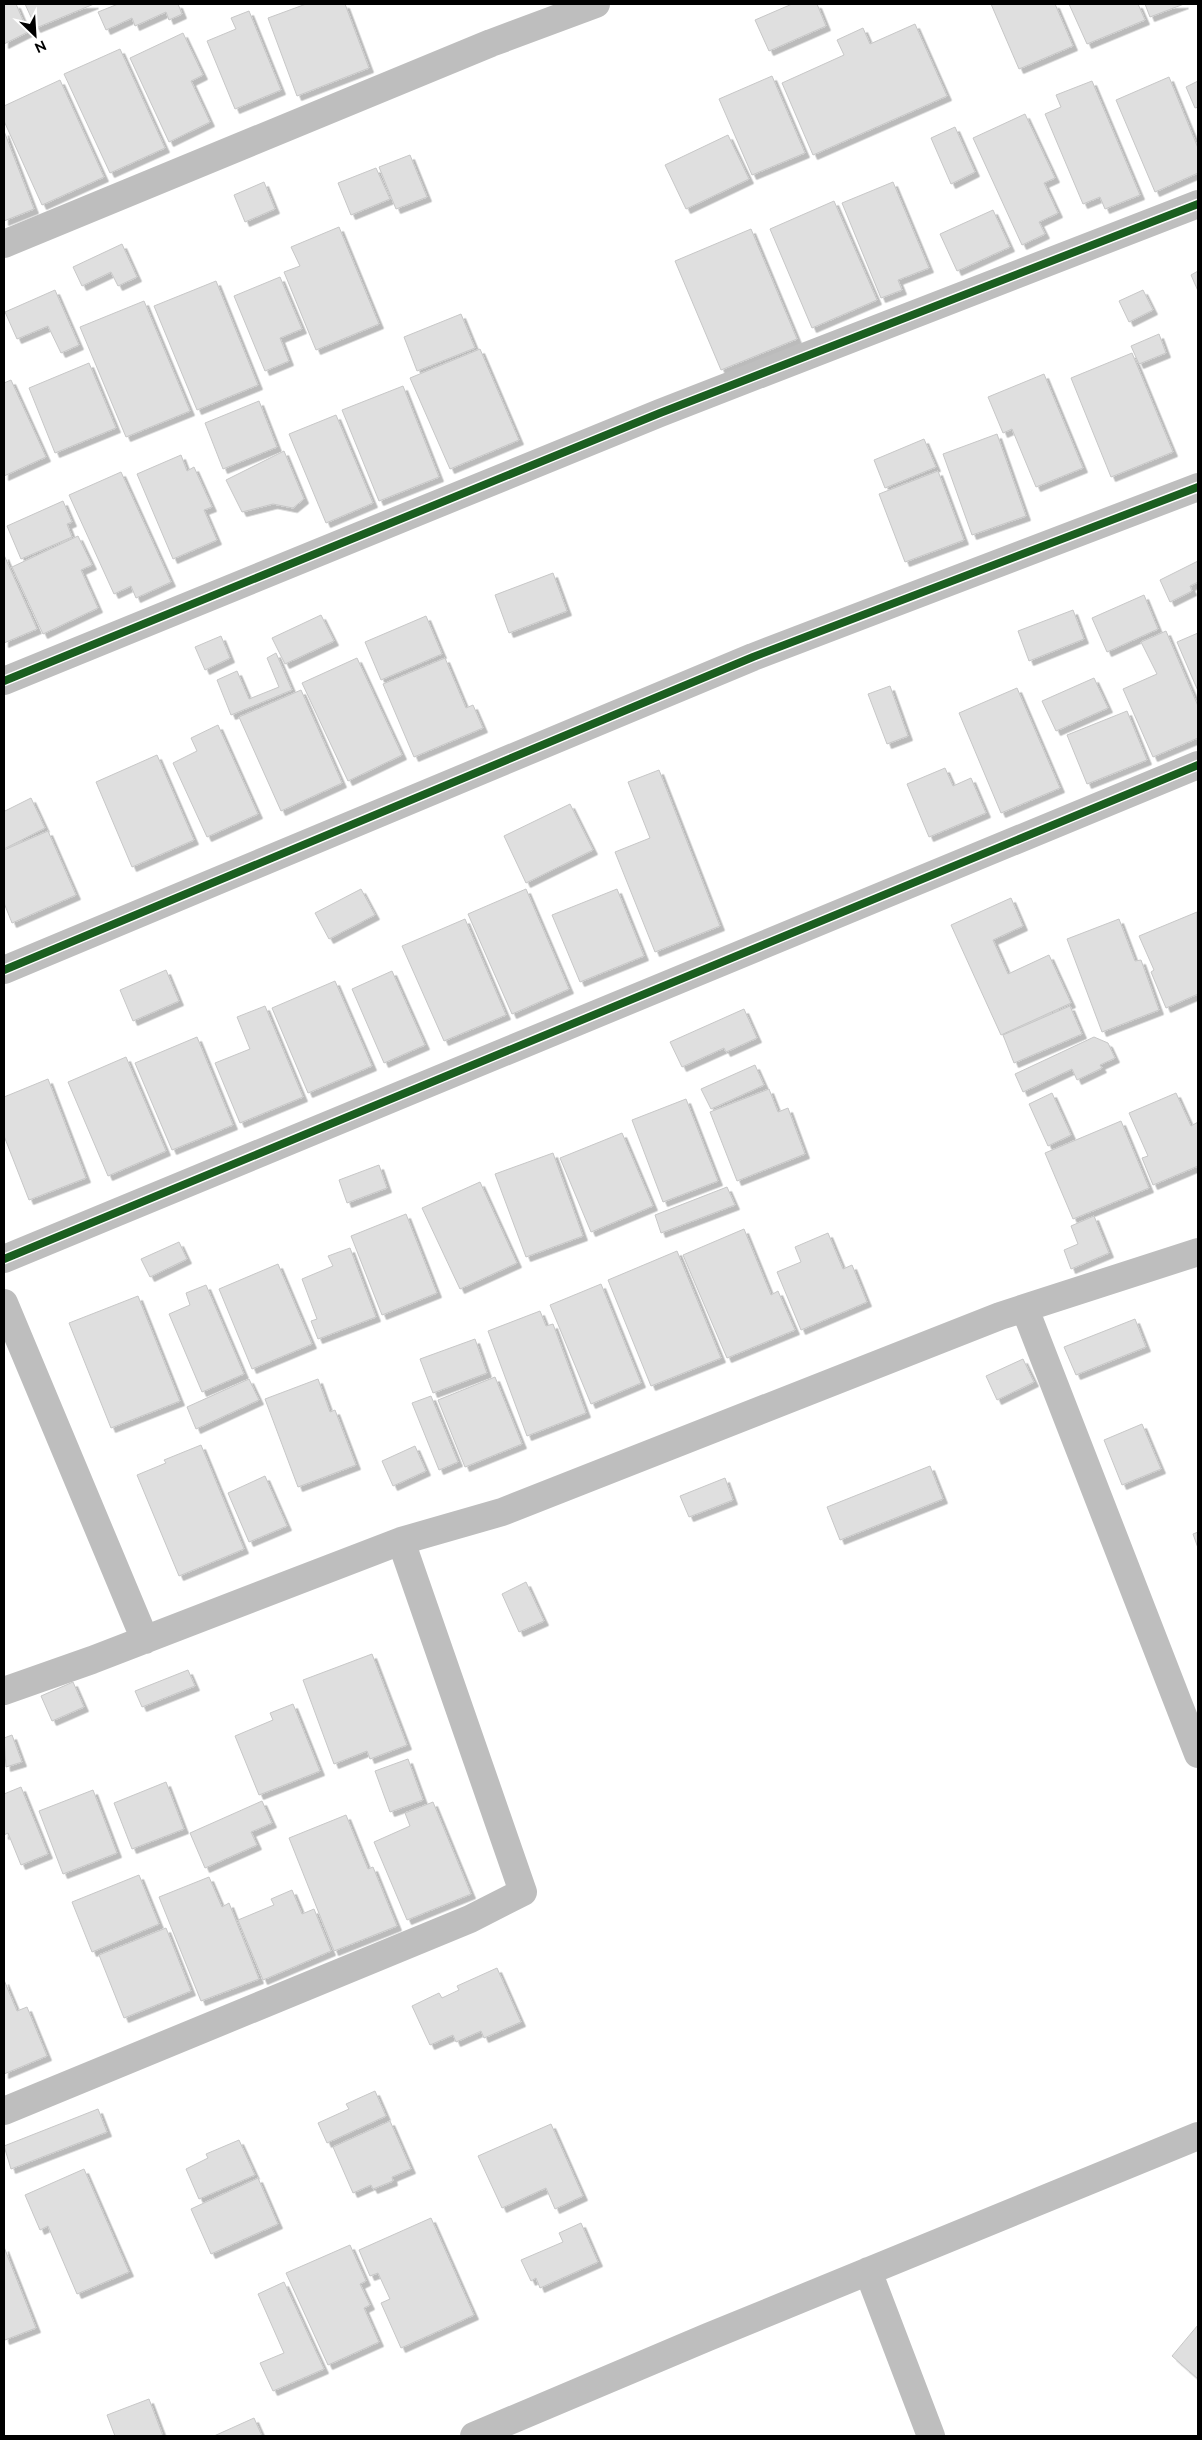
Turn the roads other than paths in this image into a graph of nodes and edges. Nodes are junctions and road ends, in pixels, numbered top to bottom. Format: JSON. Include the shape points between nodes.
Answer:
{"nodes":[{"id":1,"x":596,"y":4,"type":"edge"},
{"id":2,"x":1198,"y":204,"type":"edge"},
{"id":3,"x":4,"y":244,"type":"edge"},
{"id":4,"x":1198,"y":487,"type":"edge"},
{"id":5,"x":4,"y":681,"type":"edge"},
{"id":6,"x":1198,"y":765,"type":"edge"},
{"id":7,"x":4,"y":970,"type":"edge"},
{"id":8,"x":1198,"y":1252,"type":"edge"},
{"id":9,"x":4,"y":1259,"type":"edge"},
{"id":10,"x":4,"y":1303,"type":"edge"},
{"id":11,"x":1025,"y":1309,"type":"junction"},
{"id":12,"x":401,"y":1541,"type":"junction"},
{"id":13,"x":145,"y":1640,"type":"junction"},
{"id":14,"x":4,"y":1691,"type":"edge"},
{"id":15,"x":1198,"y":1754,"type":"edge"},
{"id":16,"x":4,"y":2111,"type":"edge"},
{"id":17,"x":1198,"y":2136,"type":"edge"},
{"id":18,"x":868,"y":2271,"type":"junction"},
{"id":19,"x":474,"y":2436,"type":"edge"},
{"id":20,"x":931,"y":2436,"type":"edge"}],
"edges":[{"from":1,"to":3,"type":"street","via":[[482,47]]},
{"from":2,"to":5,"type":"street","via":[[660,413]]},
{"from":4,"to":7,"type":"street","via":[[753,657]]},
{"from":6,"to":9,"type":"street"},
{"from":8,"to":11,"type":"street"},
{"from":10,"to":13,"type":"street"},
{"from":11,"to":12,"type":"street","via":[[502,1512]]},
{"from":11,"to":15,"type":"street"},
{"from":12,"to":13,"type":"street"},
{"from":12,"to":16,"type":"street","via":[[523,1892],[470,1919]]},
{"from":13,"to":14,"type":"street"},
{"from":17,"to":18,"type":"street"},
{"from":18,"to":19,"type":"street"},
{"from":18,"to":20,"type":"street"}]}
